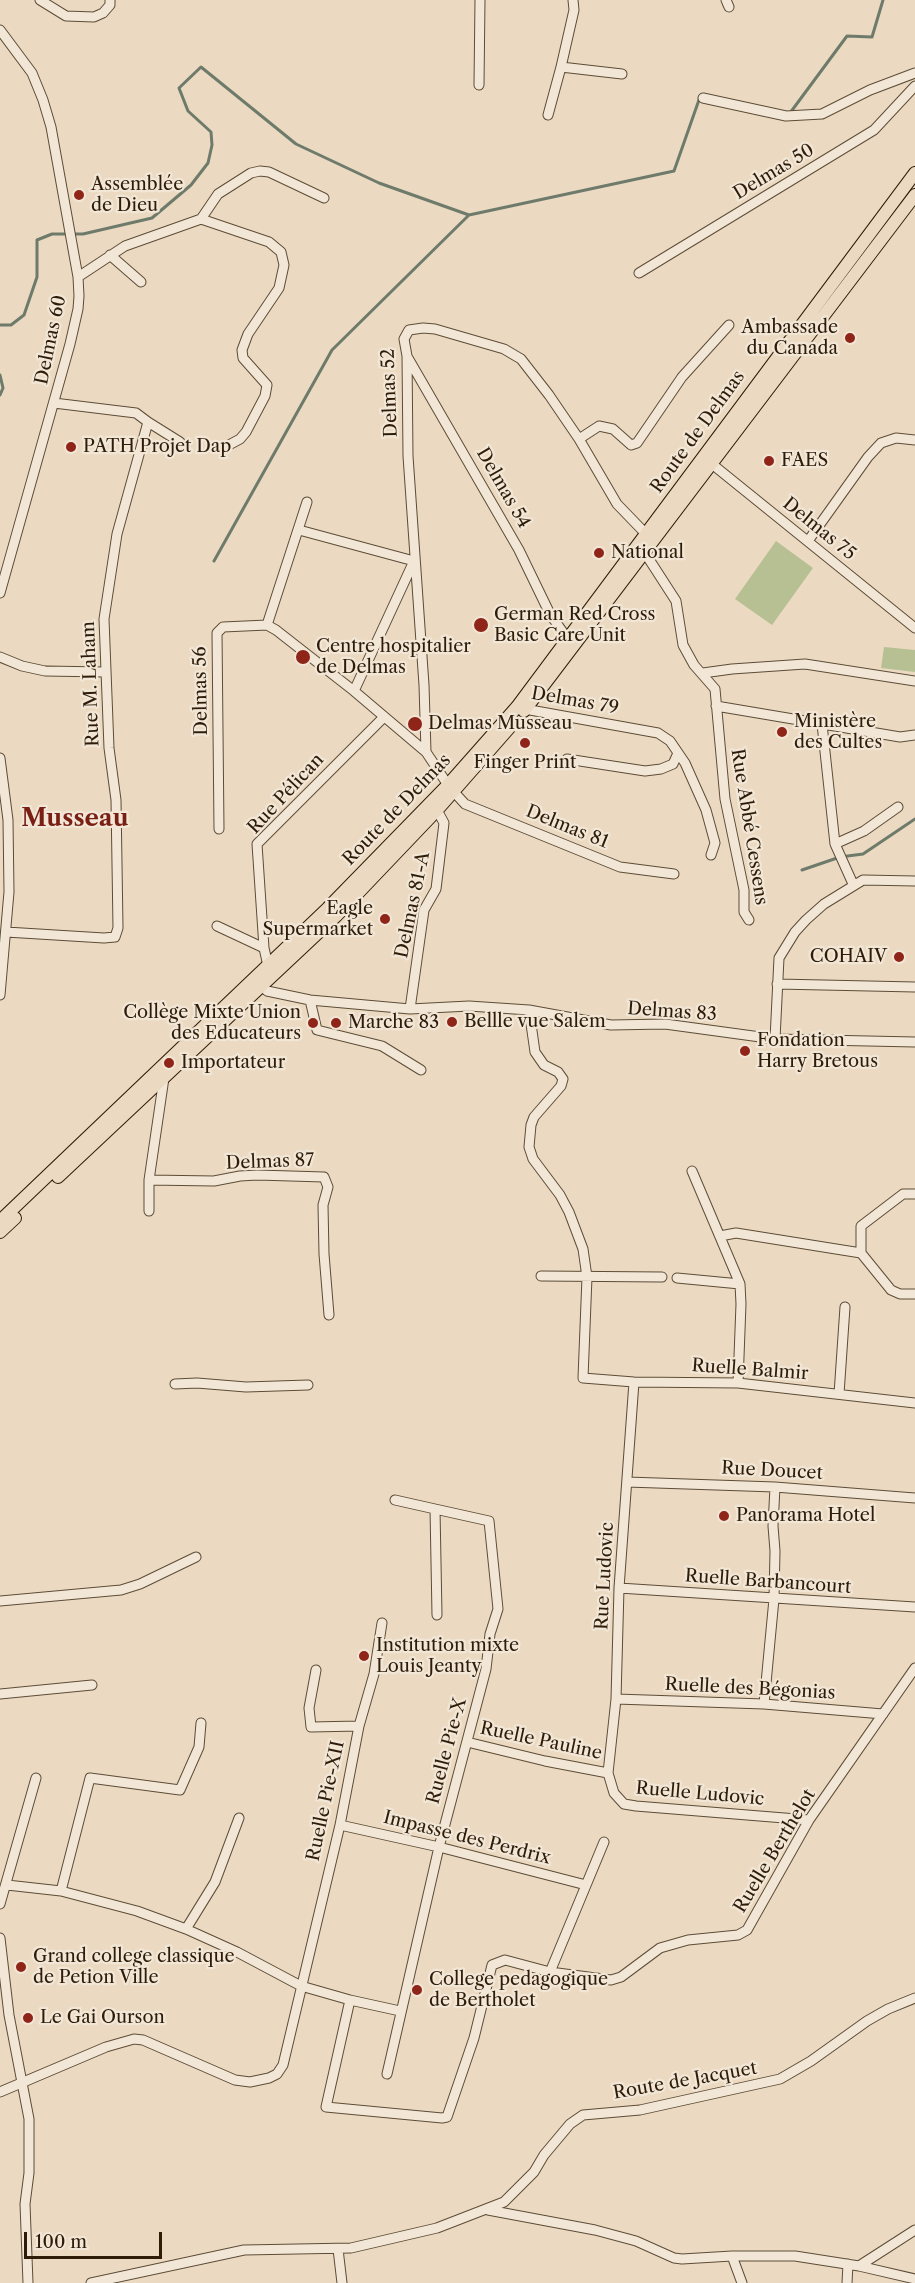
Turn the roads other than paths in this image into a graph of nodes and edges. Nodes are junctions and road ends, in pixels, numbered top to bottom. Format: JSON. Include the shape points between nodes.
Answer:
{"nodes":[{"id":1,"x":40,"y":0,"type":"edge"},
{"id":2,"x":110,"y":0,"type":"edge"},
{"id":3,"x":480,"y":0,"type":"edge"},
{"id":4,"x":573,"y":0,"type":"edge"},
{"id":5,"x":0,"y":30,"type":"edge"},
{"id":6,"x":561,"y":67,"type":"junction"},
{"id":7,"x":915,"y":73,"type":"edge"},
{"id":8,"x":622,"y":74,"type":"dead end"},
{"id":9,"x":478,"y":85,"type":"dead end"},
{"id":10,"x":915,"y":86,"type":"edge"},
{"id":11,"x":703,"y":98,"type":"dead end"},
{"id":12,"x":548,"y":115,"type":"dead end"},
{"id":13,"x":915,"y":173,"type":"edge"},
{"id":14,"x":915,"y":195,"type":"edge"},
{"id":15,"x":324,"y":198,"type":"dead end"},
{"id":16,"x":201,"y":219,"type":"junction"},
{"id":17,"x":110,"y":255,"type":"junction"},
{"id":18,"x":639,"y":273,"type":"dead end"},
{"id":19,"x":78,"y":277,"type":"junction"},
{"id":20,"x":141,"y":282,"type":"dead end"},
{"id":21,"x":729,"y":325,"type":"dead end"},
{"id":22,"x":407,"y":356,"type":"junction"},
{"id":23,"x":54,"y":403,"type":"junction"},
{"id":24,"x":148,"y":423,"type":"junction"},
{"id":25,"x":579,"y":439,"type":"junction"},
{"id":26,"x":915,"y":440,"type":"edge"},
{"id":27,"x":180,"y":442,"type":"dead end"},
{"id":28,"x":227,"y":446,"type":"dead end"},
{"id":29,"x":706,"y":460,"type":"junction"},
{"id":30,"x":307,"y":502,"type":"dead end"},
{"id":31,"x":299,"y":530,"type":"junction"},
{"id":32,"x":646,"y":534,"type":"junction"},
{"id":33,"x":808,"y":541,"type":"junction"},
{"id":34,"x":640,"y":551,"type":"junction"},
{"id":35,"x":414,"y":561,"type":"junction"},
{"id":36,"x":0,"y":593,"type":"edge"},
{"id":37,"x":267,"y":625,"type":"junction"},
{"id":38,"x":915,"y":628,"type":"edge"},
{"id":39,"x":567,"y":638,"type":"junction"},
{"id":40,"x":0,"y":657,"type":"edge"},
{"id":41,"x":105,"y":672,"type":"junction"},
{"id":42,"x":703,"y":673,"type":"junction"},
{"id":43,"x":915,"y":681,"type":"edge"},
{"id":44,"x":354,"y":691,"type":"junction"},
{"id":45,"x":716,"y":706,"type":"junction"},
{"id":46,"x":521,"y":708,"type":"junction"},
{"id":47,"x":383,"y":718,"type":"junction"},
{"id":48,"x":822,"y":724,"type":"junction"},
{"id":49,"x":915,"y":735,"type":"edge"},
{"id":50,"x":426,"y":752,"type":"junction"},
{"id":51,"x":678,"y":753,"type":"junction"},
{"id":52,"x":0,"y":758,"type":"edge"},
{"id":53,"x":567,"y":759,"type":"dead end"},
{"id":54,"x":451,"y":788,"type":"junction"},
{"id":55,"x":898,"y":807,"type":"dead end"},
{"id":56,"x":437,"y":810,"type":"junction"},
{"id":57,"x":219,"y":829,"type":"dead end"},
{"id":58,"x":835,"y":844,"type":"junction"},
{"id":59,"x":711,"y":855,"type":"dead end"},
{"id":60,"x":674,"y":874,"type":"dead end"},
{"id":61,"x":915,"y":881,"type":"edge"},
{"id":62,"x":853,"y":884,"type":"junction"},
{"id":63,"x":748,"y":920,"type":"dead end"},
{"id":64,"x":217,"y":927,"type":"dead end"},
{"id":65,"x":6,"y":932,"type":"junction"},
{"id":66,"x":264,"y":948,"type":"junction"},
{"id":67,"x":268,"y":966,"type":"junction"},
{"id":68,"x":257,"y":983,"type":"junction"},
{"id":69,"x":777,"y":984,"type":"junction"},
{"id":70,"x":915,"y":987,"type":"edge"},
{"id":71,"x":0,"y":995,"type":"edge"},
{"id":72,"x":310,"y":1000,"type":"junction"},
{"id":73,"x":410,"y":1009,"type":"junction"},
{"id":74,"x":529,"y":1010,"type":"junction"},
{"id":75,"x":775,"y":1039,"type":"junction"},
{"id":76,"x":915,"y":1042,"type":"edge"},
{"id":77,"x":421,"y":1070,"type":"dead end"},
{"id":78,"x":161,"y":1074,"type":"junction"},
{"id":79,"x":692,"y":1171,"type":"dead end"},
{"id":80,"x":149,"y":1180,"type":"junction"},
{"id":81,"x":915,"y":1194,"type":"edge"},
{"id":82,"x":149,"y":1210,"type":"dead end"},
{"id":83,"x":0,"y":1221,"type":"edge"},
{"id":84,"x":0,"y":1232,"type":"edge"},
{"id":85,"x":720,"y":1236,"type":"junction"},
{"id":86,"x":861,"y":1252,"type":"junction"},
{"id":87,"x":542,"y":1276,"type":"dead end"},
{"id":88,"x":587,"y":1277,"type":"junction"},
{"id":89,"x":662,"y":1277,"type":"dead end"},
{"id":90,"x":677,"y":1278,"type":"dead end"},
{"id":91,"x":740,"y":1284,"type":"junction"},
{"id":92,"x":915,"y":1294,"type":"edge"},
{"id":93,"x":845,"y":1307,"type":"dead end"},
{"id":94,"x":329,"y":1315,"type":"dead end"},
{"id":95,"x":634,"y":1382,"type":"junction"},
{"id":96,"x":738,"y":1383,"type":"junction"},
{"id":97,"x":175,"y":1384,"type":"dead end"},
{"id":98,"x":308,"y":1385,"type":"dead end"},
{"id":99,"x":839,"y":1394,"type":"junction"},
{"id":100,"x":915,"y":1403,"type":"edge"},
{"id":101,"x":627,"y":1482,"type":"junction"},
{"id":102,"x":775,"y":1487,"type":"junction"},
{"id":103,"x":915,"y":1498,"type":"edge"},
{"id":104,"x":395,"y":1500,"type":"dead end"},
{"id":105,"x":435,"y":1509,"type":"junction"},
{"id":106,"x":196,"y":1557,"type":"dead end"},
{"id":107,"x":619,"y":1588,"type":"junction"},
{"id":108,"x":774,"y":1599,"type":"junction"},
{"id":109,"x":0,"y":1600,"type":"edge"},
{"id":110,"x":915,"y":1607,"type":"edge"},
{"id":111,"x":437,"y":1615,"type":"dead end"},
{"id":112,"x":382,"y":1623,"type":"dead end"},
{"id":113,"x":915,"y":1668,"type":"edge"},
{"id":114,"x":316,"y":1670,"type":"dead end"},
{"id":115,"x":92,"y":1685,"type":"dead end"},
{"id":116,"x":0,"y":1694,"type":"edge"},
{"id":117,"x":616,"y":1699,"type":"junction"},
{"id":118,"x":764,"y":1704,"type":"junction"},
{"id":119,"x":883,"y":1714,"type":"junction"},
{"id":120,"x":201,"y":1723,"type":"dead end"},
{"id":121,"x":358,"y":1726,"type":"junction"},
{"id":122,"x":467,"y":1742,"type":"junction"},
{"id":123,"x":608,"y":1773,"type":"junction"},
{"id":124,"x":36,"y":1778,"type":"dead end"},
{"id":125,"x":239,"y":1818,"type":"dead end"},
{"id":126,"x":809,"y":1820,"type":"junction"},
{"id":127,"x":340,"y":1825,"type":"junction"},
{"id":128,"x":603,"y":1842,"type":"dead end"},
{"id":129,"x":439,"y":1847,"type":"junction"},
{"id":130,"x":586,"y":1885,"type":"junction"},
{"id":131,"x":7,"y":1886,"type":"junction"},
{"id":132,"x":61,"y":1891,"type":"junction"},
{"id":133,"x":0,"y":1904,"type":"edge"},
{"id":134,"x":186,"y":1929,"type":"junction"},
{"id":135,"x":0,"y":1938,"type":"edge"},
{"id":136,"x":550,"y":1972,"type":"junction"},
{"id":137,"x":301,"y":1986,"type":"junction"},
{"id":138,"x":915,"y":1998,"type":"edge"},
{"id":139,"x":350,"y":2000,"type":"junction"},
{"id":140,"x":400,"y":2011,"type":"junction"},
{"id":141,"x":387,"y":2074,"type":"dead end"},
{"id":142,"x":23,"y":2082,"type":"junction"},
{"id":143,"x":0,"y":2092,"type":"edge"},
{"id":144,"x":486,"y":2210,"type":"junction"},
{"id":145,"x":915,"y":2230,"type":"edge"},
{"id":146,"x":338,"y":2249,"type":"junction"},
{"id":147,"x":732,"y":2256,"type":"junction"},
{"id":148,"x":848,"y":2264,"type":"junction"},
{"id":149,"x":859,"y":2266,"type":"junction"},
{"id":150,"x":915,"y":2279,"type":"edge"},
{"id":151,"x":28,"y":2283,"type":"edge"},
{"id":152,"x":91,"y":2283,"type":"edge"},
{"id":153,"x":342,"y":2283,"type":"edge"},
{"id":154,"x":742,"y":2283,"type":"edge"},
{"id":155,"x":847,"y":2283,"type":"edge"}],
"edges":[{"from":1,"to":2,"type":"street","via":[[66,16],[94,17],[103,13]]},
{"from":3,"to":9,"type":"street"},
{"from":4,"to":6,"type":"street"},
{"from":5,"to":19,"type":"street","name":"Delmas 60","via":[[32,73],[43,100]]},
{"from":6,"to":8,"type":"street"},
{"from":6,"to":12,"type":"street"},
{"from":7,"to":11,"type":"street","name":"Delmas 50","via":[[822,114],[786,116]]},
{"from":10,"to":18,"type":"street","name":"Delmas 50","via":[[874,130]]},
{"from":13,"to":29,"type":"main road","name":"Route de Delmas"},
{"from":14,"to":29,"type":"main road","name":"Route de Delmas"},
{"from":15,"to":16,"type":"street","via":[[260,171],[218,194]]},
{"from":16,"to":17,"type":"street"},
{"from":16,"to":28,"type":"street","via":[[269,243],[281,252],[284,265],[279,288],[248,334],[242,350],[243,358],[267,386],[265,396],[246,432]]},
{"from":17,"to":19,"type":"street"},
{"from":17,"to":20,"type":"street"},
{"from":19,"to":23,"type":"street","name":"Delmas 60","via":[[78,309]]},
{"from":21,"to":25,"type":"street","via":[[682,377],[637,443],[631,445],[613,429],[599,426]]},
{"from":22,"to":25,"type":"street","name":"Delmas 52","via":[[404,339],[410,330],[423,328],[504,350],[521,359]]},
{"from":22,"to":35,"type":"street","name":"Delmas 52"},
{"from":22,"to":39,"type":"street","name":"Delmas 54"},
{"from":23,"to":24,"type":"street","via":[[136,412]]},
{"from":23,"to":36,"type":"street","name":"Delmas 60"},
{"from":24,"to":27,"type":"street"},
{"from":24,"to":41,"type":"street","name":"Rue M. Laham","via":[[117,534],[104,619]]},
{"from":25,"to":32,"type":"street","name":"Delmas 52","via":[[617,504]]},
{"from":26,"to":33,"type":"street","via":[[896,438],[881,443]]},
{"from":29,"to":32,"type":"main road","name":"Route de Delmas"},
{"from":29,"to":33,"type":"street","name":"Delmas 75"},
{"from":29,"to":34,"type":"main road","name":"Route de Delmas"},
{"from":30,"to":31,"type":"street"},
{"from":31,"to":35,"type":"street"},
{"from":31,"to":37,"type":"street"},
{"from":32,"to":34,"type":"main road","name":"Route de Delmas"},
{"from":33,"to":38,"type":"street","name":"Delmas 75"},
{"from":34,"to":39,"type":"main road","name":"Route de Delmas"},
{"from":34,"to":42,"type":"street","name":"Rue Abbé Cessens","via":[[676,601],[683,645]]},
{"from":34,"to":46,"type":"main road","name":"Route de Delmas"},
{"from":35,"to":44,"type":"street"},
{"from":35,"to":50,"type":"street","name":"Delmas 52"},
{"from":37,"to":44,"type":"street"},
{"from":37,"to":57,"type":"street","name":"Delmas 56","via":[[223,627],[217,633]]},
{"from":39,"to":46,"type":"main road","name":"Route de Delmas"},
{"from":40,"to":41,"type":"street","via":[[45,671]]},
{"from":41,"to":65,"type":"street","name":"Rue M. Laham","via":[[116,800],[116,937]]},
{"from":42,"to":43,"type":"street","via":[[805,664]]},
{"from":42,"to":45,"type":"street","name":"Rue Abbé Cessens","via":[[715,689]]},
{"from":44,"to":47,"type":"street"},
{"from":45,"to":48,"type":"street"},
{"from":45,"to":63,"type":"street","name":"Rue Abbé Cessens","via":[[725,799]]},
{"from":46,"to":51,"type":"street","name":"Delmas 79","via":[[658,733]]},
{"from":46,"to":54,"type":"main road","name":"Route de Delmas"},
{"from":47,"to":50,"type":"street"},
{"from":47,"to":66,"type":"street","name":"Rue Pélican","via":[[257,844]]},
{"from":48,"to":49,"type":"street","via":[[900,737]]},
{"from":48,"to":58,"type":"street"},
{"from":50,"to":54,"type":"street"},
{"from":51,"to":53,"type":"street","via":[[673,764],[645,771]]},
{"from":51,"to":59,"type":"street","name":"Delmas 79","via":[[706,810],[715,843]]},
{"from":52,"to":65,"type":"street","via":[[8,820]]},
{"from":54,"to":56,"type":"main road","name":"Route de Delmas"},
{"from":54,"to":60,"type":"street","name":"Delmas 81","via":[[465,804],[620,867]]},
{"from":54,"to":67,"type":"main road","name":"Route de Delmas"},
{"from":55,"to":58,"type":"street","via":[[864,831]]},
{"from":56,"to":68,"type":"main road","name":"Route de Delmas","via":[[336,916]]},
{"from":56,"to":73,"type":"street","name":"Delmas 81-A","via":[[444,822],[436,890],[424,910]]},
{"from":58,"to":62,"type":"street"},
{"from":61,"to":62,"type":"street","via":[[873,878]]},
{"from":62,"to":69,"type":"street","via":[[806,920],[779,958]]},
{"from":64,"to":66,"type":"street"},
{"from":65,"to":71,"type":"street"},
{"from":66,"to":67,"type":"street","name":"Rue Pélican"},
{"from":67,"to":68,"type":"main road","name":"Route de Delmas"},
{"from":68,"to":72,"type":"street","name":"Delmas 83","via":[[267,990]]},
{"from":68,"to":78,"type":"main road","name":"Route de Delmas"},
{"from":69,"to":70,"type":"street"},
{"from":69,"to":75,"type":"street"},
{"from":72,"to":73,"type":"street","name":"Delmas 83"},
{"from":72,"to":77,"type":"street","via":[[316,1030],[382,1046]]},
{"from":73,"to":74,"type":"street","name":"Delmas 83","via":[[469,1006]]},
{"from":74,"to":75,"type":"street","name":"Delmas 83","via":[[611,1025],[665,1024]]},
{"from":74,"to":88,"type":"street","via":[[535,1052],[544,1065],[563,1079],[534,1118],[529,1147],[569,1212],[583,1249]]},
{"from":75,"to":76,"type":"street","name":"Delmas 83"},
{"from":78,"to":80,"type":"street"},
{"from":78,"to":83,"type":"main road","name":"Route de Delmas"},
{"from":78,"to":84,"type":"main road","name":"Route de Delmas"},
{"from":79,"to":85,"type":"street"},
{"from":80,"to":82,"type":"street"},
{"from":80,"to":94,"type":"street","name":"Delmas 87","via":[[214,1181],[258,1175],[324,1177],[328,1187],[323,1205]]},
{"from":81,"to":86,"type":"street","via":[[903,1194],[861,1226]]},
{"from":85,"to":86,"type":"street","via":[[736,1233]]},
{"from":85,"to":91,"type":"street"},
{"from":86,"to":92,"type":"street","via":[[891,1290]]},
{"from":87,"to":88,"type":"street"},
{"from":88,"to":89,"type":"street"},
{"from":88,"to":95,"type":"street","name":"Ruelle Balmir","via":[[583,1378]]},
{"from":90,"to":91,"type":"street"},
{"from":91,"to":96,"type":"street"},
{"from":93,"to":99,"type":"street"},
{"from":95,"to":96,"type":"street","name":"Ruelle Balmir"},
{"from":95,"to":101,"type":"street","name":"Rue Ludovic"},
{"from":96,"to":99,"type":"street","name":"Ruelle Balmir"},
{"from":97,"to":98,"type":"street"},
{"from":99,"to":100,"type":"street","name":"Ruelle Balmir"},
{"from":101,"to":102,"type":"street","name":"Rue Doucet"},
{"from":101,"to":107,"type":"street","name":"Rue Ludovic"},
{"from":102,"to":103,"type":"street","name":"Rue Doucet"},
{"from":102,"to":108,"type":"street"},
{"from":104,"to":105,"type":"street"},
{"from":105,"to":111,"type":"street"},
{"from":105,"to":122,"type":"street","name":"Ruelle Pie-X","via":[[490,1523],[498,1609]]},
{"from":106,"to":109,"type":"street","via":[[121,1590]]},
{"from":107,"to":108,"type":"street","name":"Ruelle Barbancourt"},
{"from":107,"to":117,"type":"street","name":"Rue Ludovic"},
{"from":108,"to":110,"type":"street","name":"Ruelle Barbancourt"},
{"from":108,"to":118,"type":"street"},
{"from":112,"to":121,"type":"street","name":"Ruelle Pie-XII","via":[[374,1674]]},
{"from":113,"to":119,"type":"street","name":"Ruelle Berthelot"},
{"from":114,"to":121,"type":"street","via":[[309,1708],[311,1726]]},
{"from":115,"to":116,"type":"street"},
{"from":117,"to":118,"type":"street","name":"Ruelle des Bégonias"},
{"from":117,"to":123,"type":"street","name":"Rue Ludovic"},
{"from":118,"to":119,"type":"street","name":"Ruelle des Bégonias"},
{"from":119,"to":126,"type":"street","name":"Ruelle Berthelot"},
{"from":120,"to":132,"type":"street","via":[[199,1747],[180,1790],[90,1778]]},
{"from":121,"to":127,"type":"street","name":"Ruelle Pie-XII"},
{"from":122,"to":123,"type":"street","name":"Ruelle Pauline"},
{"from":122,"to":129,"type":"street","name":"Ruelle Pie-X"},
{"from":123,"to":126,"type":"street","name":"Ruelle Ludovic","via":[[614,1793],[624,1804]]},
{"from":124,"to":131,"type":"street"},
{"from":125,"to":134,"type":"street","via":[[215,1882]]},
{"from":126,"to":136,"type":"street","name":"Ruelle Berthelot","via":[[743,1933],[660,1948],[616,1979]]},
{"from":127,"to":129,"type":"street","name":"Impasse des Perdrix"},
{"from":127,"to":137,"type":"street","name":"Ruelle Pie-XII"},
{"from":128,"to":130,"type":"street"},
{"from":129,"to":130,"type":"street","name":"Impasse des Perdrix"},
{"from":129,"to":140,"type":"street","name":"Ruelle Pie-X"},
{"from":130,"to":136,"type":"street"},
{"from":131,"to":132,"type":"street"},
{"from":131,"to":133,"type":"street"},
{"from":132,"to":134,"type":"street"},
{"from":134,"to":137,"type":"street"},
{"from":135,"to":142,"type":"street","via":[[9,2015]]},
{"from":136,"to":139,"type":"street","name":"Ruelle Berthelot","via":[[505,1960],[492,1965],[474,2038],[449,2114],[442,2118],[328,2108]]},
{"from":137,"to":139,"type":"street"},
{"from":137,"to":142,"type":"street","name":"Ruelle Pie-XII","via":[[283,2065],[269,2078],[235,2080],[134,2039]]},
{"from":138,"to":144,"type":"street","name":"Route de Jacquet","via":[[867,2021],[780,2079],[640,2110],[583,2115],[570,2124],[517,2191]]},
{"from":139,"to":140,"type":"street"},
{"from":140,"to":141,"type":"street","name":"Ruelle Pie-X"},
{"from":142,"to":143,"type":"street","name":"Ruelle Pie-XII"},
{"from":142,"to":151,"type":"street","via":[[29,2119],[25,2204]]},
{"from":144,"to":146,"type":"street","name":"Route de Jacquet","via":[[437,2228]]},
{"from":144,"to":147,"type":"street","via":[[595,2229],[674,2258]]},
{"from":145,"to":149,"type":"street"},
{"from":146,"to":152,"type":"street","name":"Route de Jacquet","via":[[244,2250]]},
{"from":146,"to":153,"type":"street"},
{"from":147,"to":148,"type":"street","via":[[795,2256]]},
{"from":147,"to":154,"type":"street"},
{"from":148,"to":149,"type":"street"},
{"from":148,"to":155,"type":"street"},
{"from":149,"to":150,"type":"street"}]}
